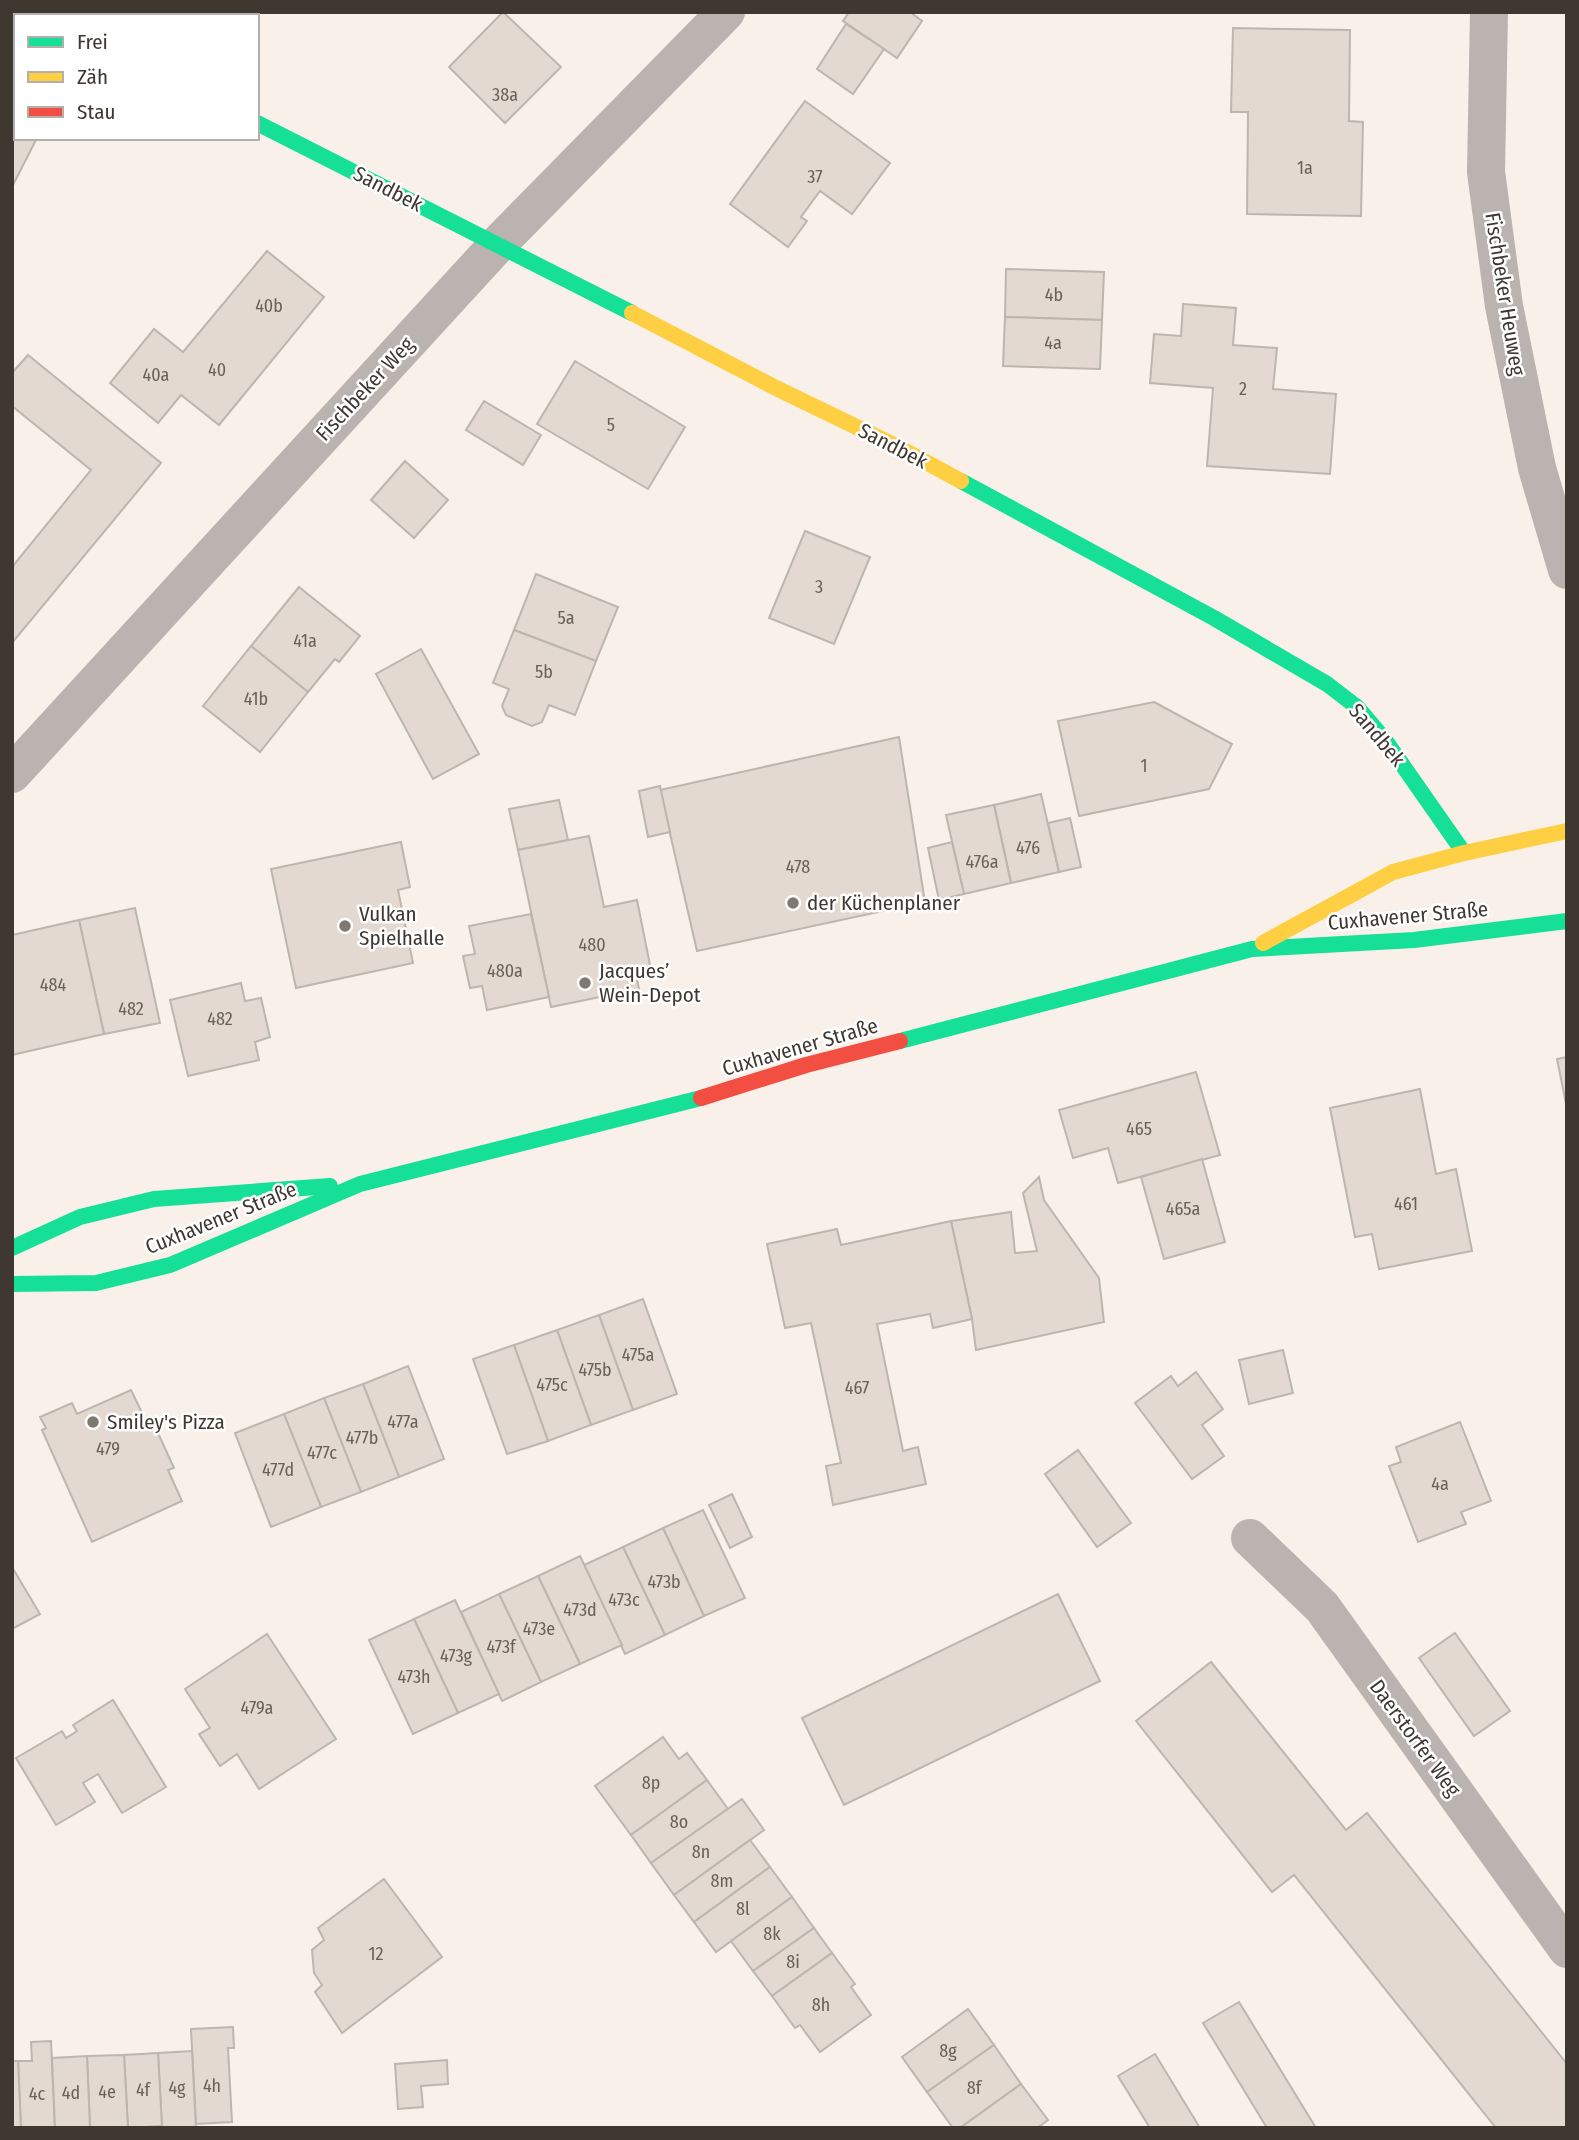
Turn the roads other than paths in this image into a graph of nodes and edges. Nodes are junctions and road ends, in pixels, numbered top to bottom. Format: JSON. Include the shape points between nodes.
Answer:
{"nodes":[{"id":1,"x":726,"y":12,"type":"edge"},
{"id":2,"x":1489,"y":12,"type":"edge"},
{"id":3,"x":259,"y":124,"type":"edge"},
{"id":4,"x":498,"y":244,"type":"junction"},
{"id":5,"x":1567,"y":570,"type":"edge"},
{"id":6,"x":12,"y":774,"type":"edge"},
{"id":7,"x":1567,"y":831,"type":"edge"},
{"id":8,"x":1464,"y":853,"type":"junction"},
{"id":9,"x":1567,"y":922,"type":"edge"},
{"id":10,"x":1252,"y":949,"type":"junction"},
{"id":11,"x":360,"y":1184,"type":"junction"},
{"id":12,"x":12,"y":1248,"type":"edge"},
{"id":13,"x":12,"y":1284,"type":"edge"},
{"id":14,"x":1251,"y":1538,"type":"dead end"},
{"id":15,"x":1567,"y":1949,"type":"edge"}],
"edges":[{"from":1,"to":4,"type":"street","name":"Fischbeker Weg"},
{"from":2,"to":5,"type":"street","name":"Fischbeker Heuweg","via":[[1486,172],[1504,306],[1537,468]]},
{"from":3,"to":4,"type":"main road","name":"Sandbek"},
{"from":4,"to":6,"type":"street","name":"Fischbeker Weg"},
{"from":4,"to":8,"type":"main road","name":"Sandbek","via":[[898,447],[1327,684],[1357,707],[1378,732]]},
{"from":7,"to":8,"type":"main road","name":"Cuxhavener Straße"},
{"from":8,"to":10,"type":"main road","name":"Cuxhavener Straße","via":[[1394,872]]},
{"from":9,"to":10,"type":"main road","name":"Cuxhavener Straße","via":[[1414,940]]},
{"from":10,"to":11,"type":"main road","name":"Cuxhavener Straße","via":[[806,1065],[701,1098]]},
{"from":11,"to":12,"type":"main road","name":"Cuxhavener Straße","via":[[153,1199],[80,1217]]},
{"from":11,"to":13,"type":"main road","name":"Cuxhavener Straße","via":[[170,1265],[96,1283]]},
{"from":14,"to":15,"type":"street","name":"Daerstorfer Weg","via":[[1322,1607]]}]}
